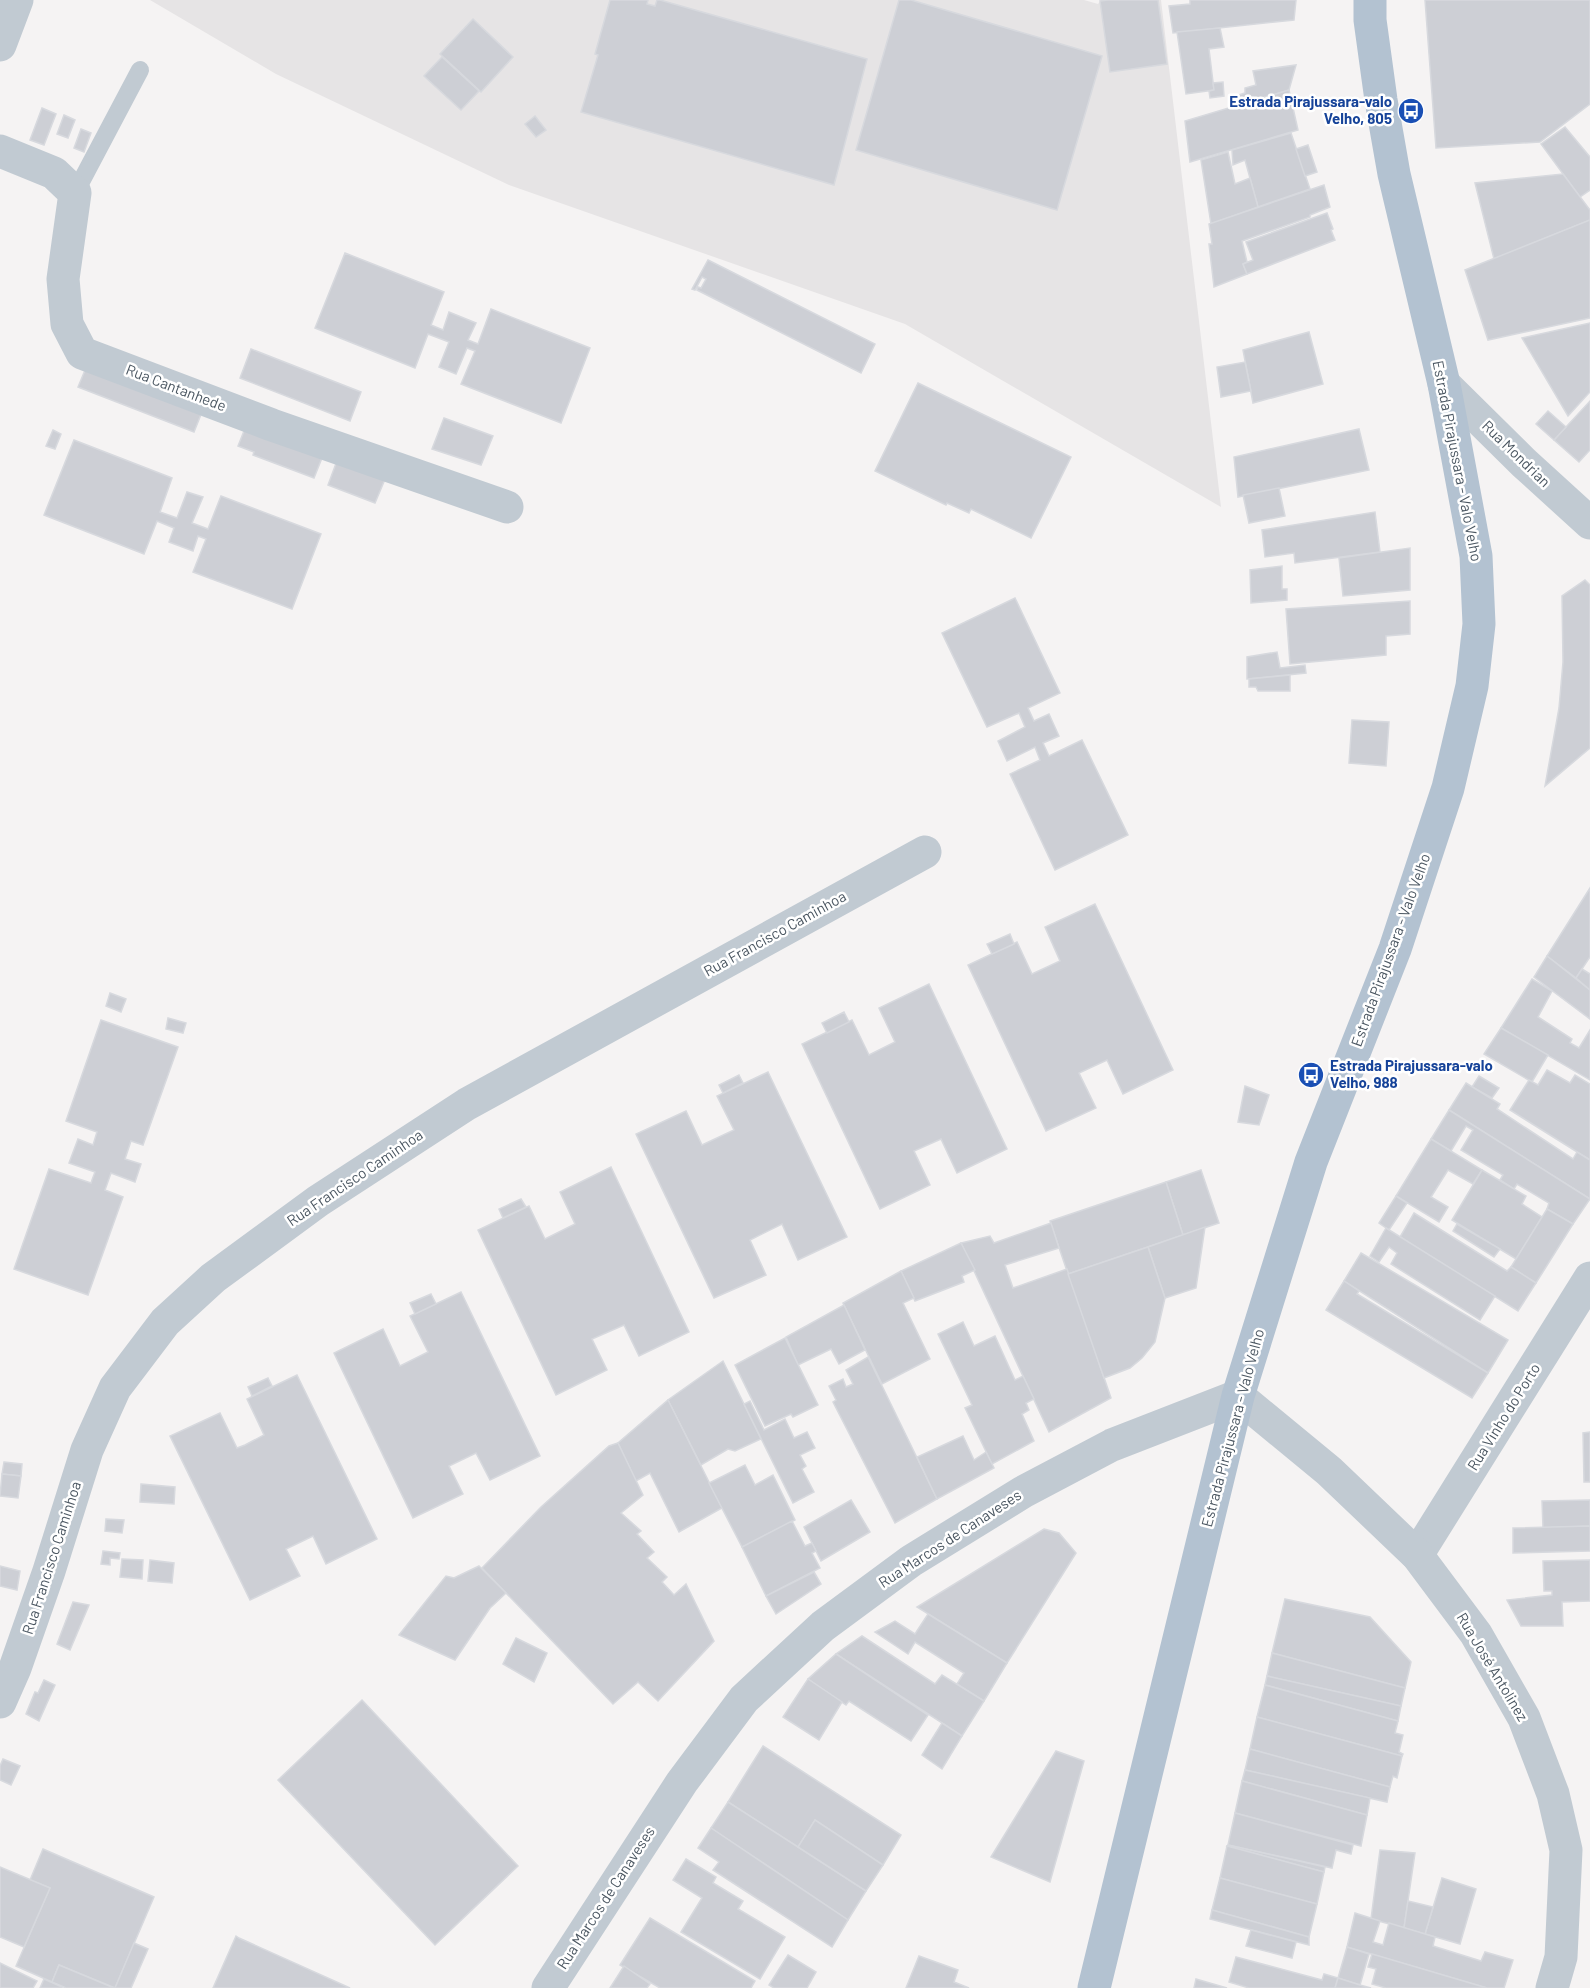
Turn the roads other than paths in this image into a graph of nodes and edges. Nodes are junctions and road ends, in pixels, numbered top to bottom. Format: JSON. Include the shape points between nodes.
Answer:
{"nodes":[{"id":1,"x":17,"y":0,"type":"edge"},
{"id":2,"x":1370,"y":0,"type":"edge"},
{"id":3,"x":0,"y":45,"type":"edge"},
{"id":4,"x":140,"y":70,"type":"dead end"},
{"id":5,"x":0,"y":152,"type":"edge"},
{"id":6,"x":75,"y":194,"type":"junction"},
{"id":7,"x":1444,"y":384,"type":"junction"},
{"id":8,"x":507,"y":507,"type":"dead end"},
{"id":9,"x":1590,"y":522,"type":"edge"},
{"id":10,"x":925,"y":852,"type":"dead end"},
{"id":11,"x":1590,"y":1278,"type":"edge"},
{"id":12,"x":1239,"y":1396,"type":"junction"},
{"id":13,"x":1417,"y":1555,"type":"junction"},
{"id":14,"x":0,"y":1702,"type":"edge"},
{"id":15,"x":548,"y":1988,"type":"edge"},
{"id":16,"x":1094,"y":1988,"type":"edge"},
{"id":17,"x":1552,"y":1988,"type":"edge"}],
"edges":[{"from":1,"to":3,"type":"street"},
{"from":2,"to":7,"type":"main road","name":"Estrada Pirajussara - Valo Velho","via":[[1394,174]]},
{"from":4,"to":6,"type":"lane"},
{"from":5,"to":6,"type":"street","via":[[54,173]]},
{"from":6,"to":8,"type":"street","name":"Rua Cantanhede","via":[[63,279],[67,324],[82,353]]},
{"from":7,"to":9,"type":"street","name":"Rua Mondrian"},
{"from":7,"to":12,"type":"main road","name":"Estrada Pirajussara - Valo Velho","via":[[1476,556],[1479,624],[1472,686],[1448,788],[1399,938],[1311,1162]]},
{"from":10,"to":14,"type":"street","name":"Rua Francisco Caminhoa","via":[[467,1104],[318,1201],[213,1278],[165,1322],[115,1388],[87,1450],[49,1571]]},
{"from":11,"to":13,"type":"street","name":"Rua Vinho do Porto"},
{"from":12,"to":13,"type":"street","name":"Rua José Antolinez","via":[[1329,1471]]},
{"from":12,"to":15,"type":"street","name":"Rua Marcos de Canaveses","via":[[1112,1445],[1023,1492],[911,1561],[823,1626],[744,1699],[696,1764]]},
{"from":12,"to":16,"type":"main road","name":"Estrada Pirajussara - Valo Velho"},
{"from":13,"to":17,"type":"street","name":"Rua José Antolinez","via":[[1476,1634],[1524,1718],[1552,1794],[1566,1850],[1561,1957]]}]}
